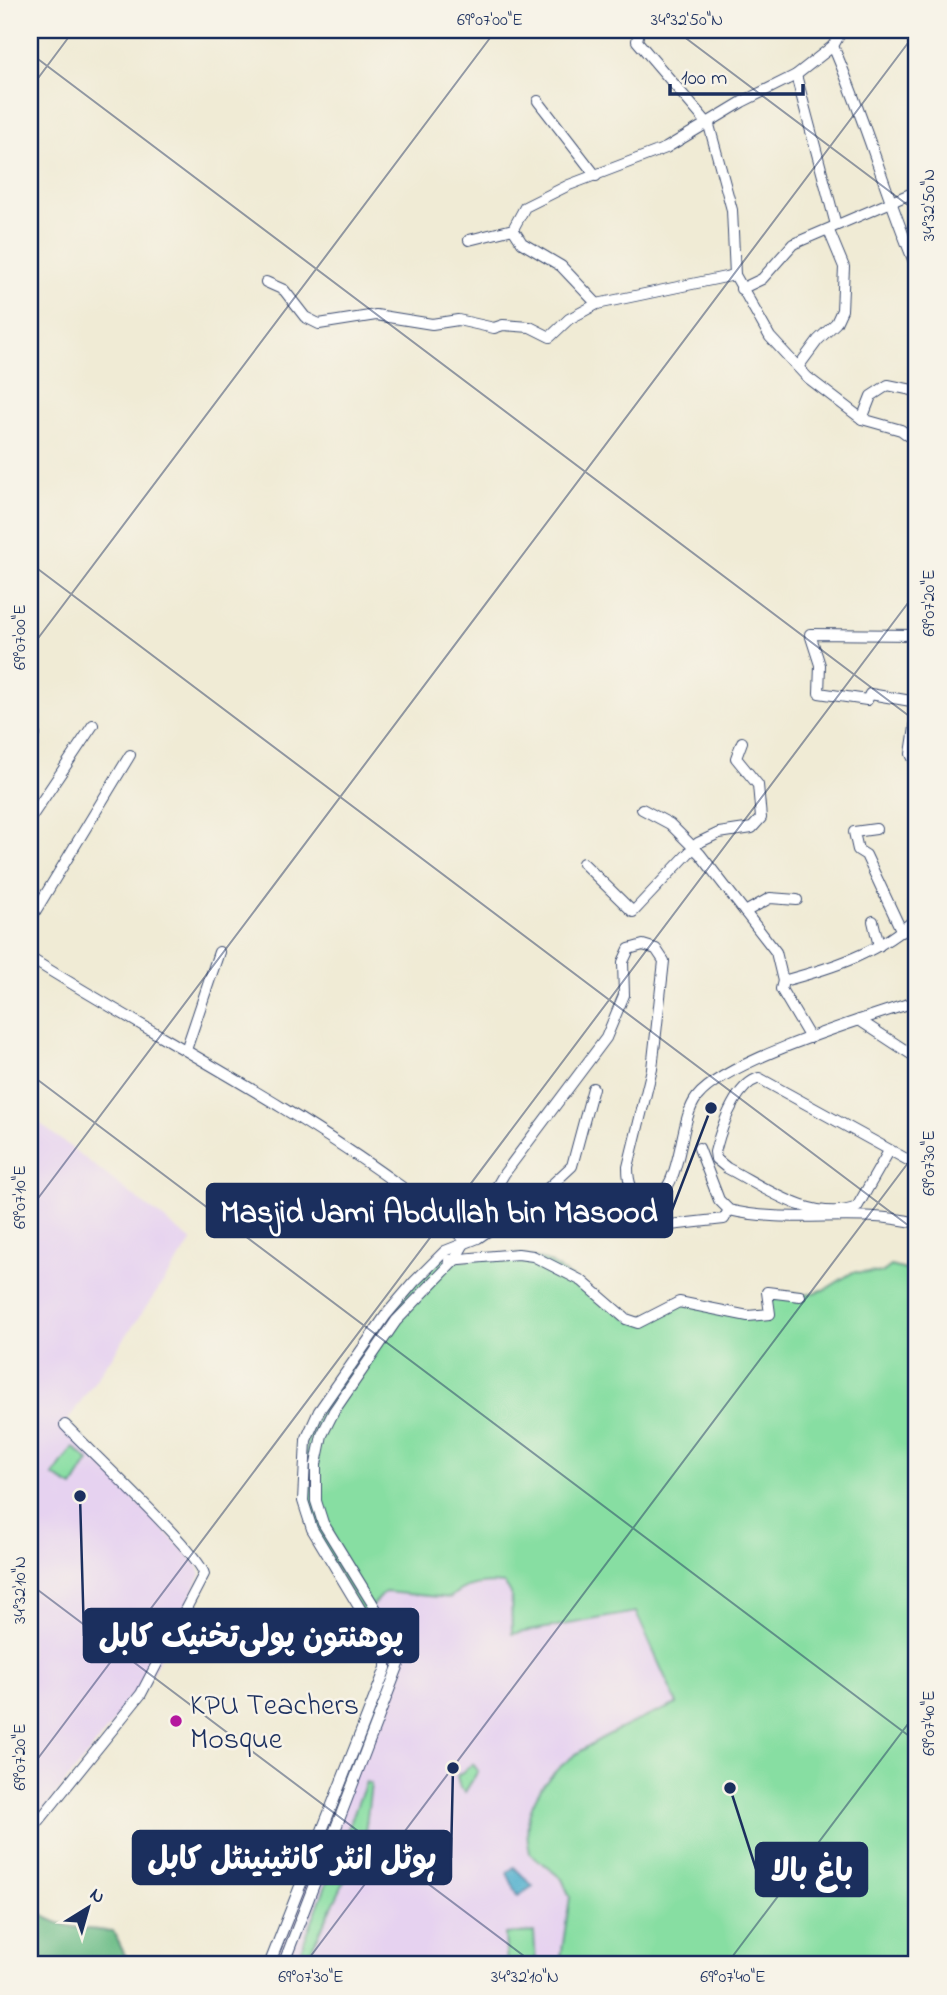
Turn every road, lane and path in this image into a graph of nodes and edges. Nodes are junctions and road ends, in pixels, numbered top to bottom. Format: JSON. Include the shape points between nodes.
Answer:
{"nodes":[{"id":1,"x":639,"y":30,"type":"edge"},
{"id":2,"x":842,"y":30,"type":"edge"},
{"id":3,"x":833,"y":46,"type":"junction"},
{"id":4,"x":796,"y":75,"type":"junction"},
{"id":5,"x":538,"y":101,"type":"dead end"},
{"id":6,"x":709,"y":125,"type":"junction"},
{"id":7,"x":596,"y":176,"type":"junction"},
{"id":8,"x":917,"y":191,"type":"edge"},
{"id":9,"x":889,"y":203,"type":"junction"},
{"id":10,"x":833,"y":228,"type":"junction"},
{"id":11,"x":513,"y":229,"type":"junction"},
{"id":12,"x":469,"y":240,"type":"dead end"},
{"id":13,"x":917,"y":269,"type":"edge"},
{"id":14,"x":736,"y":275,"type":"junction"},
{"id":15,"x":266,"y":282,"type":"dead end"},
{"id":16,"x":741,"y":289,"type":"junction"},
{"id":17,"x":597,"y":304,"type":"junction"},
{"id":18,"x":798,"y":367,"type":"junction"},
{"id":19,"x":917,"y":391,"type":"edge"},
{"id":20,"x":862,"y":419,"type":"junction"},
{"id":21,"x":917,"y":442,"type":"edge"},
{"id":22,"x":917,"y":635,"type":"edge"},
{"id":23,"x":917,"y":702,"type":"edge"},
{"id":24,"x":917,"y":713,"type":"edge"},
{"id":25,"x":93,"y":725,"type":"dead end"},
{"id":26,"x":742,"y":741,"type":"dead end"},
{"id":27,"x":130,"y":755,"type":"dead end"},
{"id":28,"x":917,"y":766,"type":"edge"},
{"id":29,"x":642,"y":809,"type":"dead end"},
{"id":30,"x":30,"y":819,"type":"edge"},
{"id":31,"x":876,"y":829,"type":"dead end"},
{"id":32,"x":693,"y":849,"type":"junction"},
{"id":33,"x":583,"y":863,"type":"dead end"},
{"id":34,"x":797,"y":900,"type":"dead end"},
{"id":35,"x":746,"y":912,"type":"junction"},
{"id":36,"x":917,"y":917,"type":"edge"},
{"id":37,"x":30,"y":920,"type":"edge"},
{"id":38,"x":873,"y":921,"type":"dead end"},
{"id":39,"x":902,"y":932,"type":"junction"},
{"id":40,"x":879,"y":946,"type":"junction"},
{"id":41,"x":219,"y":952,"type":"dead end"},
{"id":42,"x":30,"y":958,"type":"edge"},
{"id":43,"x":783,"y":981,"type":"junction"},
{"id":44,"x":917,"y":1000,"type":"edge"},
{"id":45,"x":859,"y":1020,"type":"junction"},
{"id":46,"x":810,"y":1038,"type":"junction"},
{"id":47,"x":186,"y":1050,"type":"junction"},
{"id":48,"x":917,"y":1058,"type":"edge"},
{"id":49,"x":593,"y":1088,"type":"dead end"},
{"id":50,"x":699,"y":1148,"type":"dead end"},
{"id":51,"x":889,"y":1151,"type":"junction"},
{"id":52,"x":917,"y":1165,"type":"edge"},
{"id":53,"x":729,"y":1210,"type":"junction"},
{"id":54,"x":917,"y":1223,"type":"edge"},
{"id":55,"x":670,"y":1225,"type":"dead end"},
{"id":56,"x":466,"y":1240,"type":"junction"},
{"id":57,"x":439,"y":1257,"type":"junction"},
{"id":58,"x":454,"y":1261,"type":"junction"},
{"id":59,"x":800,"y":1296,"type":"dead end"},
{"id":60,"x":65,"y":1425,"type":"dead end"},
{"id":61,"x":382,"y":1619,"type":"junction"},
{"id":62,"x":371,"y":1626,"type":"junction"},
{"id":63,"x":356,"y":1746,"type":"junction"},
{"id":64,"x":367,"y":1750,"type":"junction"},
{"id":65,"x":30,"y":1832,"type":"edge"},
{"id":66,"x":270,"y":1965,"type":"edge"},
{"id":67,"x":283,"y":1965,"type":"edge"}],
"edges":[{"from":1,"to":6,"type":"street","via":[[637,41]]},
{"from":2,"to":3,"type":"street"},
{"from":3,"to":4,"type":"street"},
{"from":3,"to":9,"type":"street"},
{"from":4,"to":6,"type":"street"},
{"from":4,"to":10,"type":"street"},
{"from":5,"to":7,"type":"street"},
{"from":6,"to":7,"type":"street"},
{"from":6,"to":14,"type":"street","via":[[732,210]]},
{"from":7,"to":11,"type":"street","via":[[525,207]]},
{"from":8,"to":9,"type":"street"},
{"from":9,"to":10,"type":"street"},
{"from":9,"to":13,"type":"street"},
{"from":10,"to":16,"type":"street","via":[[793,244],[762,279]]},
{"from":10,"to":18,"type":"street","via":[[844,267],[842,310]]},
{"from":11,"to":12,"type":"street"},
{"from":11,"to":17,"type":"street","via":[[523,243],[561,266]]},
{"from":14,"to":16,"type":"street"},
{"from":14,"to":17,"type":"street"},
{"from":15,"to":17,"type":"street","via":[[284,290],[305,317],[319,324],[376,315],[421,323],[458,320],[494,328],[530,327],[550,337],[569,319]]},
{"from":16,"to":18,"type":"street","via":[[770,337]]},
{"from":18,"to":20,"type":"street"},
{"from":19,"to":20,"type":"street","via":[[888,385],[871,396]]},
{"from":20,"to":21,"type":"street","via":[[901,430]]},
{"from":22,"to":23,"type":"street","via":[[810,634],[820,665],[819,693],[867,700],[870,694]]},
{"from":24,"to":28,"type":"street","via":[[911,754]]},
{"from":25,"to":30,"type":"street"},
{"from":26,"to":32,"type":"street","via":[[736,758],[758,785],[761,818],[752,828],[719,833]]},
{"from":27,"to":37,"type":"street"},
{"from":29,"to":32,"type":"street","via":[[670,824]]},
{"from":31,"to":39,"type":"street","via":[[854,832],[857,847],[866,855]]},
{"from":32,"to":33,"type":"street","via":[[633,912]]},
{"from":32,"to":35,"type":"street"},
{"from":34,"to":35,"type":"street","via":[[771,898]]},
{"from":35,"to":43,"type":"street","via":[[776,952]]},
{"from":36,"to":39,"type":"street"},
{"from":38,"to":40,"type":"street"},
{"from":39,"to":40,"type":"street"},
{"from":40,"to":43,"type":"street","via":[[834,968]]},
{"from":41,"to":47,"type":"street"},
{"from":42,"to":47,"type":"street"},
{"from":43,"to":46,"type":"street","via":[[781,989]]},
{"from":44,"to":45,"type":"street"},
{"from":45,"to":46,"type":"street"},
{"from":45,"to":48,"type":"street"},
{"from":46,"to":56,"type":"street","via":[[741,1067],[704,1090],[691,1107],[667,1190],[646,1202],[634,1194],[628,1167],[652,1069],[664,961],[656,949],[643,945],[629,949],[623,962],[624,995],[606,1038],[528,1139]]},
{"from":47,"to":56,"type":"street","via":[[397,1183]]},
{"from":49,"to":56,"type":"street","via":[[572,1166],[544,1192],[478,1238]]},
{"from":50,"to":53,"type":"street","via":[[719,1200]]},
{"from":51,"to":51,"type":"street","via":[[857,1207],[828,1212],[802,1206],[727,1168],[715,1152],[734,1104],[759,1078]]},
{"from":51,"to":52,"type":"street"},
{"from":53,"to":54,"type":"street"},
{"from":53,"to":55,"type":"street","via":[[724,1219]]},
{"from":56,"to":57,"type":"street"},
{"from":56,"to":58,"type":"street"},
{"from":57,"to":58,"type":"street"},
{"from":57,"to":62,"type":"street","via":[[386,1315],[319,1411],[306,1440],[303,1501],[312,1529]]},
{"from":58,"to":59,"type":"street","via":[[533,1256],[582,1281],[626,1319],[638,1323],[679,1302],[748,1316],[770,1314],[767,1292]]},
{"from":58,"to":61,"type":"street","via":[[396,1321],[334,1411],[320,1445],[316,1501],[323,1523]]},
{"from":60,"to":65,"type":"street","via":[[201,1564],[204,1574],[141,1694]]},
{"from":61,"to":62,"type":"street"},
{"from":61,"to":64,"type":"street","via":[[401,1659]]},
{"from":62,"to":63,"type":"street","via":[[386,1652],[386,1668]]},
{"from":63,"to":64,"type":"street"},
{"from":63,"to":66,"type":"street"},
{"from":64,"to":67,"type":"street"}]}
